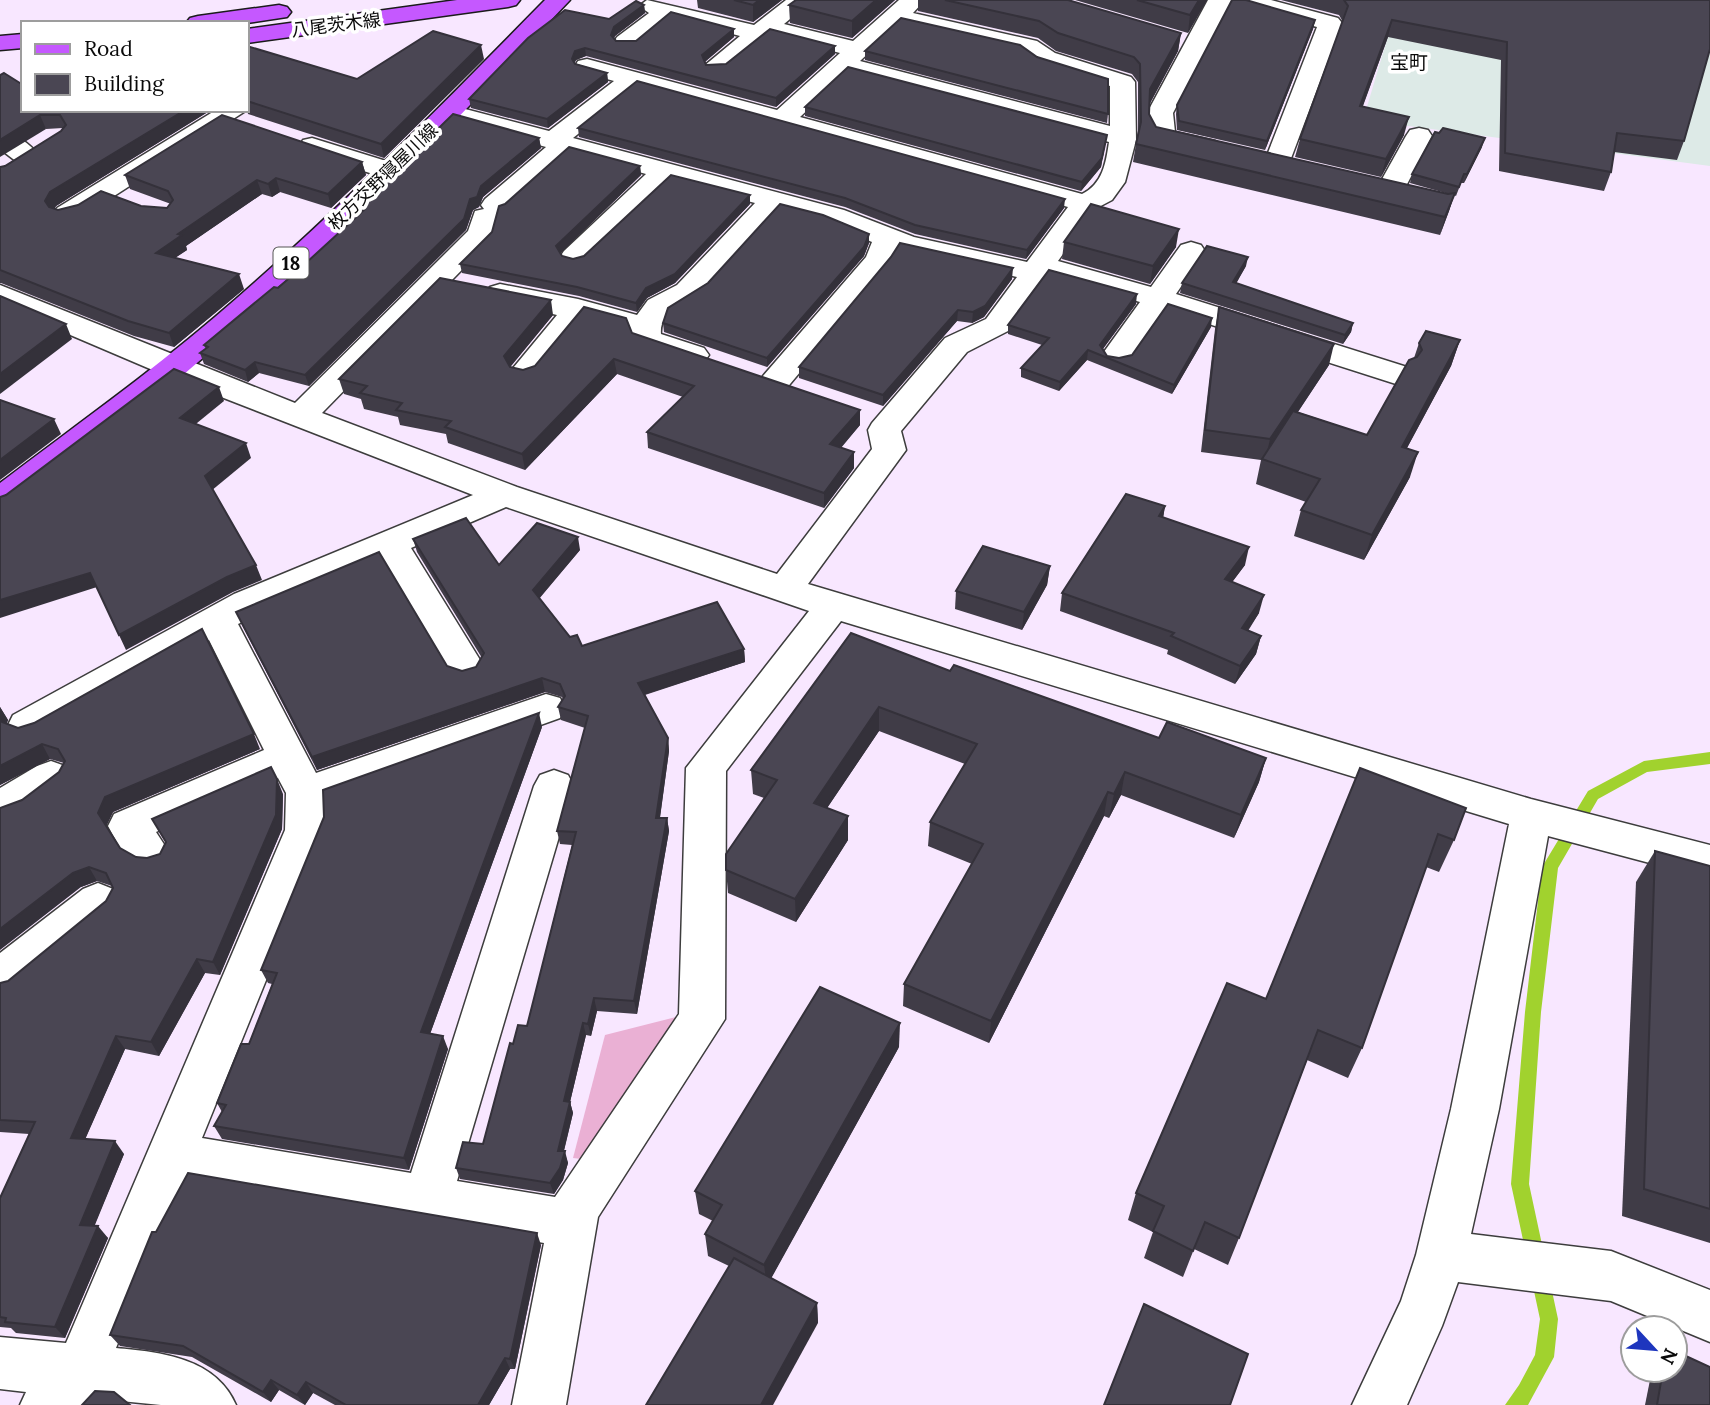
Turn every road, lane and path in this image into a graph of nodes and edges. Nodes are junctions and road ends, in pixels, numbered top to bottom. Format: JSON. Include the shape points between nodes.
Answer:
{"nodes":[{"id":1,"x":363,"y":0,"type":"edge"},
{"id":2,"x":508,"y":0,"type":"edge"},
{"id":3,"x":558,"y":0,"type":"edge"},
{"id":4,"x":801,"y":0,"type":"edge"},
{"id":5,"x":1220,"y":0,"type":"edge"},
{"id":6,"x":1244,"y":0,"type":"edge"},
{"id":7,"x":896,"y":6,"type":"edge"},
{"id":8,"x":212,"y":21,"type":"edge"},
{"id":9,"x":762,"y":30,"type":"junction"},
{"id":10,"x":248,"y":36,"type":"edge"},
{"id":11,"x":21,"y":41,"type":"edge"},
{"id":12,"x":626,"y":42,"type":"edge"},
{"id":13,"x":0,"y":43,"type":"edge"},
{"id":14,"x":851,"y":57,"type":"junction"},
{"id":15,"x":21,"y":62,"type":"edge"},
{"id":16,"x":0,"y":64,"type":"edge"},
{"id":17,"x":587,"y":66,"type":"edge"},
{"id":18,"x":716,"y":66,"type":"edge"},
{"id":19,"x":632,"y":79,"type":"junction"},
{"id":20,"x":240,"y":112,"type":"edge"},
{"id":21,"x":450,"y":113,"type":"junction"},
{"id":22,"x":782,"y":119,"type":"junction"},
{"id":23,"x":1122,"y":132,"type":"junction"},
{"id":24,"x":1419,"y":136,"type":"dead end"},
{"id":25,"x":0,"y":137,"type":"edge"},
{"id":26,"x":1163,"y":137,"type":"junction"},
{"id":27,"x":288,"y":138,"type":"edge"},
{"id":28,"x":559,"y":143,"type":"junction"},
{"id":29,"x":0,"y":172,"type":"edge"},
{"id":30,"x":389,"y":172,"type":"junction"},
{"id":31,"x":665,"y":172,"type":"junction"},
{"id":32,"x":104,"y":192,"type":"junction"},
{"id":33,"x":1416,"y":196,"type":"edge"},
{"id":34,"x":772,"y":201,"type":"junction"},
{"id":35,"x":1085,"y":203,"type":"junction"},
{"id":36,"x":139,"y":204,"type":"edge"},
{"id":37,"x":67,"y":214,"type":"edge"},
{"id":38,"x":889,"y":237,"type":"junction"},
{"id":39,"x":1191,"y":251,"type":"dead end"},
{"id":40,"x":574,"y":257,"type":"edge"},
{"id":41,"x":1036,"y":268,"type":"junction"},
{"id":42,"x":435,"y":279,"type":"junction"},
{"id":43,"x":0,"y":294,"type":"edge"},
{"id":44,"x":1158,"y":298,"type":"junction"},
{"id":45,"x":578,"y":309,"type":"junction"},
{"id":46,"x":645,"y":326,"type":"junction"},
{"id":47,"x":1117,"y":356,"type":"edge"},
{"id":48,"x":173,"y":367,"type":"junction"},
{"id":49,"x":525,"y":373,"type":"edge"},
{"id":50,"x":1396,"y":374,"type":"dead end"},
{"id":51,"x":300,"y":416,"type":"junction"},
{"id":52,"x":6,"y":489,"type":"edge"},
{"id":53,"x":505,"y":495,"type":"junction"},
{"id":54,"x":390,"y":543,"type":"junction"},
{"id":55,"x":784,"y":590,"type":"junction"},
{"id":56,"x":833,"y":606,"type":"junction"},
{"id":57,"x":218,"y":621,"type":"junction"},
{"id":58,"x":466,"y":668,"type":"edge"},
{"id":59,"x":546,"y":708,"type":"dead end"},
{"id":60,"x":27,"y":725,"type":"edge"},
{"id":61,"x":297,"y":775,"type":"junction"},
{"id":62,"x":51,"y":777,"type":"edge"},
{"id":63,"x":554,"y":786,"type":"dead end"},
{"id":64,"x":0,"y":808,"type":"edge"},
{"id":65,"x":1561,"y":822,"type":"junction"},
{"id":66,"x":150,"y":855,"type":"edge"},
{"id":67,"x":1710,"y":862,"type":"edge"},
{"id":68,"x":99,"y":901,"type":"dead end"},
{"id":69,"x":0,"y":979,"type":"edge"},
{"id":70,"x":171,"y":1155,"type":"junction"},
{"id":71,"x":427,"y":1199,"type":"junction"},
{"id":72,"x":572,"y":1224,"type":"junction"},
{"id":73,"x":1441,"y":1255,"type":"junction"},
{"id":74,"x":1710,"y":1316,"type":"edge"},
{"id":75,"x":0,"y":1363,"type":"edge"},
{"id":76,"x":64,"y":1387,"type":"edge"},
{"id":77,"x":209,"y":1405,"type":"edge"},
{"id":78,"x":539,"y":1405,"type":"edge"},
{"id":79,"x":1380,"y":1405,"type":"edge"}],
"edges":[{"from":1,"to":8,"type":"main road","name":"八尾茨木線"},
{"from":2,"to":10,"type":"main road","name":"八尾茨木線"},
{"from":3,"to":21,"type":"main road","name":"枚方交野寝屋川線","number":"18"},
{"from":4,"to":9,"type":"street"},
{"from":5,"to":26,"type":"street","via":[[1182,41],[1160,113]]},
{"from":6,"to":26,"type":"street","via":[[1330,23],[1264,160]]},
{"from":7,"to":14,"type":"street"},
{"from":7,"to":23,"type":"street","via":[[1036,36],[1046,58],[1122,82]]},
{"from":9,"to":12,"type":"street","via":[[659,8]]},
{"from":9,"to":14,"type":"street"},
{"from":9,"to":18,"type":"street"},
{"from":11,"to":13,"type":"main road"},
{"from":14,"to":22,"type":"street"},
{"from":14,"to":23,"type":"street"},
{"from":15,"to":16,"type":"main road"},
{"from":17,"to":19,"type":"street"},
{"from":19,"to":22,"type":"street"},
{"from":19,"to":28,"type":"street"},
{"from":20,"to":32,"type":"street"},
{"from":21,"to":28,"type":"street"},
{"from":21,"to":30,"type":"main road","name":"枚方交野寝屋川線","number":"18"},
{"from":22,"to":35,"type":"street"},
{"from":23,"to":26,"type":"street"},
{"from":23,"to":35,"type":"street","via":[[1116,170],[1104,192]]},
{"from":24,"to":33,"type":"street","via":[[1377,187]]},
{"from":25,"to":29,"type":"street","via":[[36,150]]},
{"from":27,"to":30,"type":"street"},
{"from":28,"to":31,"type":"street"},
{"from":28,"to":42,"type":"street","via":[[490,211],[482,233]]},
{"from":30,"to":48,"type":"main road","name":"枚方交野寝屋川線","number":"18"},
{"from":31,"to":34,"type":"street"},
{"from":31,"to":40,"type":"street"},
{"from":32,"to":36,"type":"street"},
{"from":32,"to":37,"type":"street"},
{"from":34,"to":38,"type":"street","via":[[834,216]]},
{"from":34,"to":46,"type":"street","via":[[687,292],[659,306]]},
{"from":35,"to":41,"type":"street"},
{"from":38,"to":41,"type":"street"},
{"from":38,"to":46,"type":"street","via":[[879,260],[761,378],[646,339]]},
{"from":39,"to":44,"type":"street"},
{"from":41,"to":44,"type":"street"},
{"from":41,"to":55,"type":"street","via":[[997,325],[956,345],[878,417],[889,450]]},
{"from":42,"to":45,"type":"street"},
{"from":42,"to":51,"type":"street"},
{"from":43,"to":48,"type":"street"},
{"from":44,"to":47,"type":"street"},
{"from":44,"to":50,"type":"street"},
{"from":45,"to":46,"type":"street"},
{"from":45,"to":49,"type":"street"},
{"from":48,"to":51,"type":"street"},
{"from":48,"to":52,"type":"main road","name":"枚方交野寝屋川線","number":"18"},
{"from":51,"to":53,"type":"street"},
{"from":53,"to":54,"type":"street"},
{"from":53,"to":55,"type":"street"},
{"from":54,"to":57,"type":"street","via":[[247,603]]},
{"from":54,"to":58,"type":"street"},
{"from":55,"to":56,"type":"street"},
{"from":56,"to":65,"type":"street"},
{"from":56,"to":72,"type":"street","via":[[706,768],[702,1019],[575,1209]]},
{"from":57,"to":60,"type":"street"},
{"from":57,"to":61,"type":"street"},
{"from":59,"to":61,"type":"street"},
{"from":61,"to":66,"type":"street","via":[[129,826]]},
{"from":61,"to":70,"type":"street","via":[[306,830]]},
{"from":62,"to":64,"type":"street"},
{"from":63,"to":71,"type":"street"},
{"from":65,"to":67,"type":"street"},
{"from":65,"to":73,"type":"street","via":[[1475,1108]]},
{"from":68,"to":69,"type":"street"},
{"from":70,"to":71,"type":"street"},
{"from":70,"to":76,"type":"street"},
{"from":71,"to":72,"type":"street"},
{"from":72,"to":78,"type":"street"},
{"from":73,"to":74,"type":"street","via":[[1611,1276]]},
{"from":73,"to":79,"type":"street","via":[[1424,1308]]},
{"from":75,"to":76,"type":"street"},
{"from":76,"to":77,"type":"street","via":[[169,1379]]}]}
